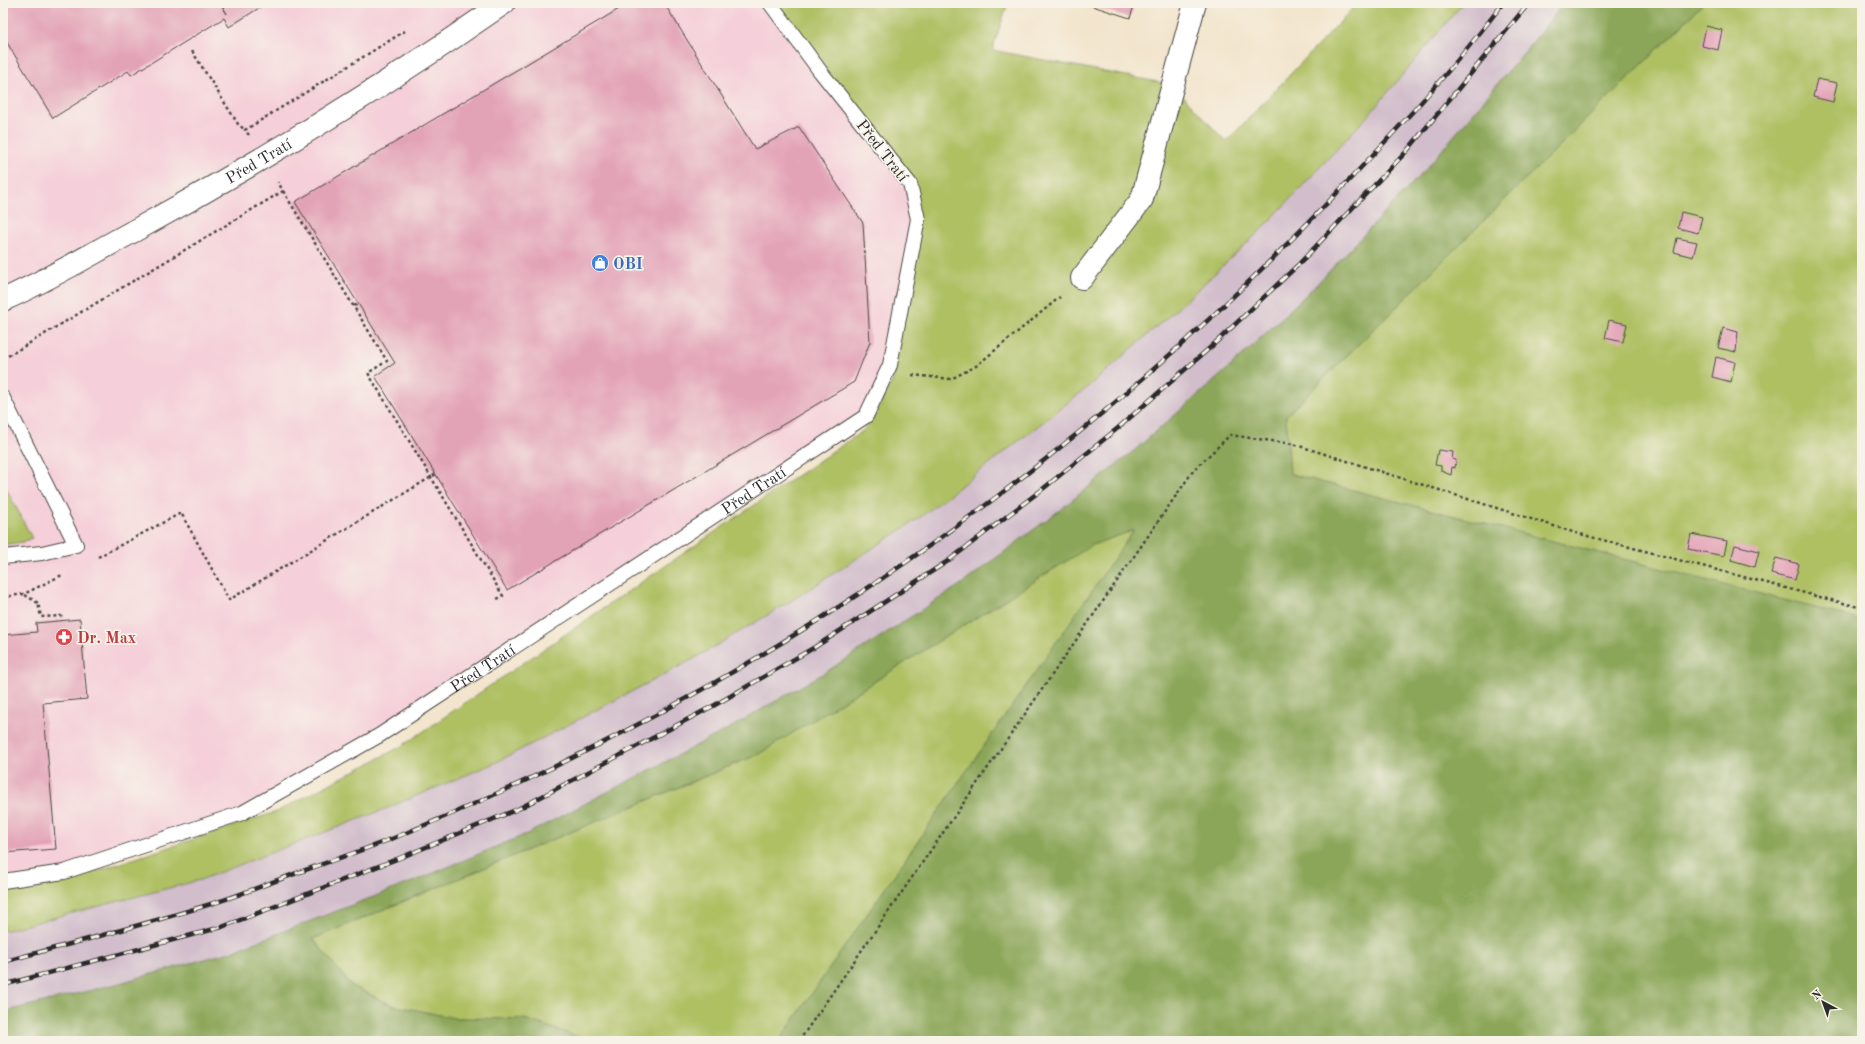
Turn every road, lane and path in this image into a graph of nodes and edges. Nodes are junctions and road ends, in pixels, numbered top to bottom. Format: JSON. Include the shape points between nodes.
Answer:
{"nodes":[{"id":1,"x":504,"y":3,"type":"edge"},
{"id":2,"x":770,"y":3,"type":"edge"},
{"id":3,"x":1195,"y":3,"type":"edge"},
{"id":4,"x":192,"y":51,"type":"dead end"},
{"id":5,"x":245,"y":130,"type":"dead end"},
{"id":6,"x":283,"y":191,"type":"dead end"},
{"id":7,"x":1082,"y":278,"type":"joint"},
{"id":8,"x":3,"y":300,"type":"edge"},
{"id":9,"x":358,"y":304,"type":"dead end"},
{"id":10,"x":354,"y":306,"type":"junction"},
{"id":11,"x":890,"y":365,"type":"junction"},
{"id":12,"x":3,"y":398,"type":"edge"},
{"id":13,"x":436,"y":474,"type":"dead end"},
{"id":14,"x":430,"y":477,"type":"junction"},
{"id":15,"x":3,"y":557,"type":"edge"},
{"id":16,"x":92,"y":560,"type":"dead end"},
{"id":17,"x":65,"y":574,"type":"dead end"},
{"id":18,"x":24,"y":594,"type":"junction"},
{"id":19,"x":3,"y":597,"type":"edge"},
{"id":20,"x":497,"y":599,"type":"dead end"},
{"id":21,"x":1862,"y":608,"type":"edge"},
{"id":22,"x":62,"y":620,"type":"dead end"},
{"id":23,"x":3,"y":881,"type":"edge"},
{"id":24,"x":799,"y":1041,"type":"edge"}],
"edges":[{"from":1,"to":8,"type":"street","name":"Před Tratí","via":[[388,81],[264,158]]},
{"from":2,"to":11,"type":"lane","name":"Před Tratí","via":[[820,71],[910,184],[918,219]]},
{"from":3,"to":7,"type":"street","via":[[1142,199]]},
{"from":4,"to":5,"type":"path","via":[[238,124]]},
{"from":6,"to":10,"type":"path"},
{"from":7,"to":11,"type":"path","via":[[976,366],[950,379],[914,376]]},
{"from":9,"to":10,"type":"path"},
{"from":10,"to":14,"type":"path","via":[[387,361],[368,373]]},
{"from":11,"to":23,"type":"lane","name":"Před Tratí","via":[[866,416],[380,735],[242,813],[64,872]]},
{"from":12,"to":15,"type":"lane","via":[[76,545],[42,553]]},
{"from":13,"to":14,"type":"path"},
{"from":14,"to":16,"type":"path","via":[[229,600],[181,513]]},
{"from":14,"to":20,"type":"path","via":[[503,596]]},
{"from":17,"to":18,"type":"path"},
{"from":18,"to":19,"type":"path"},
{"from":18,"to":22,"type":"path","via":[[38,603],[41,617],[62,616]]},
{"from":21,"to":24,"type":"path","via":[[1576,533],[1293,444],[1230,435],[1193,471]]}]}
